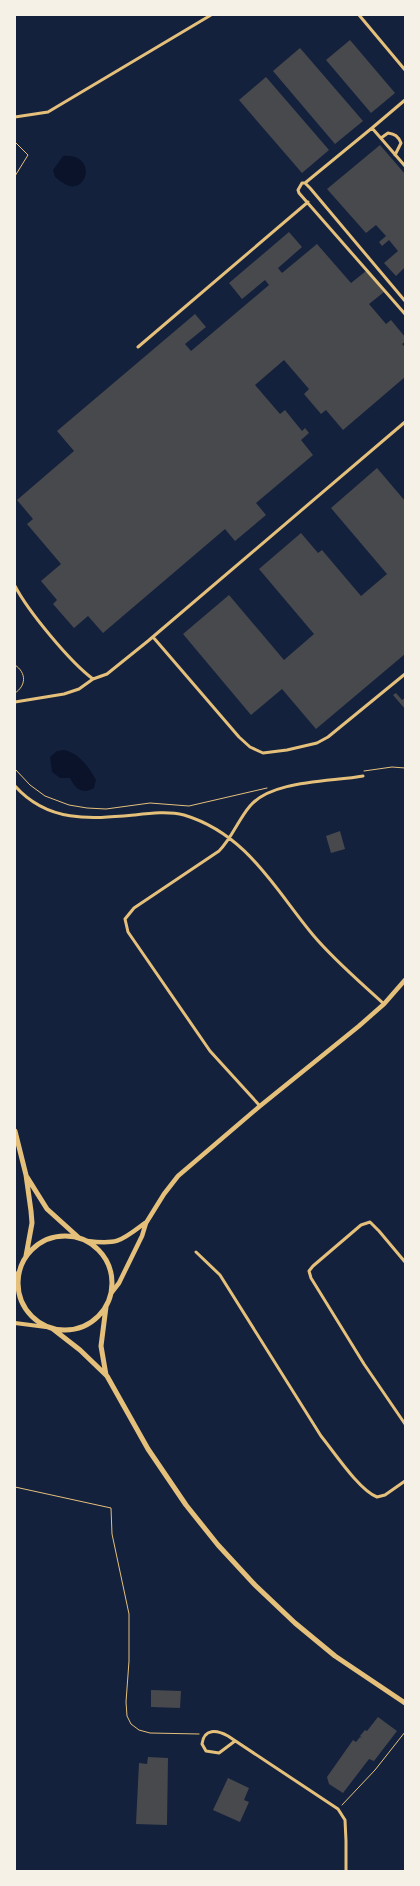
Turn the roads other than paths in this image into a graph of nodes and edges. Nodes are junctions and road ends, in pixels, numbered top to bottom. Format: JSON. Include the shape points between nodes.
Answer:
{"nodes":[{"id":1,"x":211,"y":15,"type":"edge"},
{"id":2,"x":359,"y":15,"type":"edge"},
{"id":3,"x":405,"y":70,"type":"edge"},
{"id":4,"x":405,"y":100,"type":"edge"},
{"id":5,"x":15,"y":117,"type":"edge"},
{"id":6,"x":372,"y":128,"type":"junction"},
{"id":7,"x":381,"y":138,"type":"junction"},
{"id":8,"x":395,"y":154,"type":"junction"},
{"id":9,"x":405,"y":166,"type":"edge"},
{"id":10,"x":305,"y":183,"type":"junction"},
{"id":11,"x":308,"y":202,"type":"junction"},
{"id":12,"x":405,"y":301,"type":"edge"},
{"id":13,"x":405,"y":314,"type":"edge"},
{"id":14,"x":138,"y":347,"type":"dead end"},
{"id":15,"x":405,"y":422,"type":"edge"},
{"id":16,"x":15,"y":586,"type":"edge"},
{"id":17,"x":153,"y":637,"type":"junction"},
{"id":18,"x":405,"y":674,"type":"edge"},
{"id":19,"x":94,"y":678,"type":"junction"},
{"id":20,"x":15,"y":702,"type":"edge"},
{"id":21,"x":363,"y":776,"type":"dead end"},
{"id":22,"x":15,"y":786,"type":"edge"},
{"id":23,"x":229,"y":838,"type":"junction"},
{"id":24,"x":405,"y":980,"type":"edge"},
{"id":25,"x":384,"y":1004,"type":"junction"},
{"id":26,"x":260,"y":1106,"type":"junction"},
{"id":27,"x":15,"y":1131,"type":"edge"},
{"id":28,"x":26,"y":1175,"type":"junction"},
{"id":29,"x":146,"y":1222,"type":"junction"},
{"id":30,"x":78,"y":1238,"type":"junction"},
{"id":31,"x":87,"y":1241,"type":"junction"},
{"id":32,"x":196,"y":1252,"type":"dead end"},
{"id":33,"x":26,"y":1256,"type":"junction"},
{"id":34,"x":405,"y":1262,"type":"edge"},
{"id":35,"x":17,"y":1273,"type":"edge"},
{"id":36,"x":112,"y":1292,"type":"junction"},
{"id":37,"x":106,"y":1307,"type":"junction"},
{"id":38,"x":15,"y":1323,"type":"edge"},
{"id":39,"x":46,"y":1327,"type":"junction"},
{"id":40,"x":53,"y":1329,"type":"junction"},
{"id":41,"x":106,"y":1376,"type":"junction"},
{"id":42,"x":405,"y":1424,"type":"edge"},
{"id":43,"x":405,"y":1481,"type":"edge"},
{"id":44,"x":405,"y":1703,"type":"edge"},
{"id":45,"x":235,"y":1740,"type":"junction"},
{"id":46,"x":346,"y":1871,"type":"edge"}],
"edges":[{"from":1,"to":5,"type":"street","via":[[48,112]]},
{"from":2,"to":3,"type":"street"},
{"from":4,"to":6,"type":"street"},
{"from":6,"to":7,"type":"street"},
{"from":6,"to":10,"type":"street"},
{"from":7,"to":8,"type":"street"},
{"from":7,"to":8,"type":"street","via":[[388,133],[398,137],[401,143]]},
{"from":8,"to":9,"type":"street"},
{"from":10,"to":11,"type":"street","via":[[298,193]]},
{"from":10,"to":12,"type":"street"},
{"from":11,"to":13,"type":"street"},
{"from":11,"to":14,"type":"street"},
{"from":15,"to":17,"type":"street"},
{"from":16,"to":19,"type":"street","via":[[58,643]]},
{"from":17,"to":18,"type":"street","via":[[239,737],[250,748],[262,753],[323,740]]},
{"from":17,"to":19,"type":"street","via":[[107,674]]},
{"from":19,"to":20,"type":"street","via":[[79,689],[64,694]]},
{"from":21,"to":23,"type":"street","via":[[268,792],[250,806]]},
{"from":22,"to":23,"type":"street","via":[[22,795],[59,814],[80,818],[155,812],[183,815]]},
{"from":23,"to":25,"type":"street","via":[[250,854],[326,951]]},
{"from":23,"to":26,"type":"street","via":[[219,851],[134,908],[125,919],[125,925],[210,1051]]},
{"from":24,"to":25,"type":"main road"},
{"from":25,"to":26,"type":"main road"},
{"from":26,"to":29,"type":"main road","via":[[178,1176]]},
{"from":27,"to":28,"type":"highway"},
{"from":28,"to":30,"type":"highway","via":[[47,1209]]},
{"from":28,"to":33,"type":"highway","via":[[32,1223]]},
{"from":29,"to":31,"type":"main road","via":[[125,1239],[112,1243]]},
{"from":29,"to":36,"type":"main road","via":[[142,1236]]},
{"from":30,"to":31,"type":"highway"},
{"from":30,"to":33,"type":"highway","via":[[49,1238]]},
{"from":31,"to":36,"type":"highway","via":[[105,1257],[110,1268]]},
{"from":32,"to":43,"type":"street","via":[[220,1275],[340,1461],[370,1493],[378,1497],[385,1496]]},
{"from":33,"to":35,"type":"highway"},
{"from":34,"to":42,"type":"street","via":[[370,1222],[361,1225],[309,1271],[364,1364]]},
{"from":35,"to":39,"type":"highway","via":[[22,1305],[28,1314]]},
{"from":36,"to":37,"type":"highway"},
{"from":37,"to":40,"type":"highway","via":[[89,1325],[65,1331]]},
{"from":37,"to":41,"type":"highway","via":[[101,1346]]},
{"from":38,"to":39,"type":"street"},
{"from":39,"to":40,"type":"highway"},
{"from":40,"to":41,"type":"highway"},
{"from":41,"to":44,"type":"highway","via":[[148,1449],[218,1545],[295,1623],[335,1656]]},
{"from":45,"to":45,"type":"street","via":[[213,1730],[205,1734],[202,1744],[214,1754]]},
{"from":45,"to":46,"type":"street","via":[[338,1809],[345,1820]]}]}
